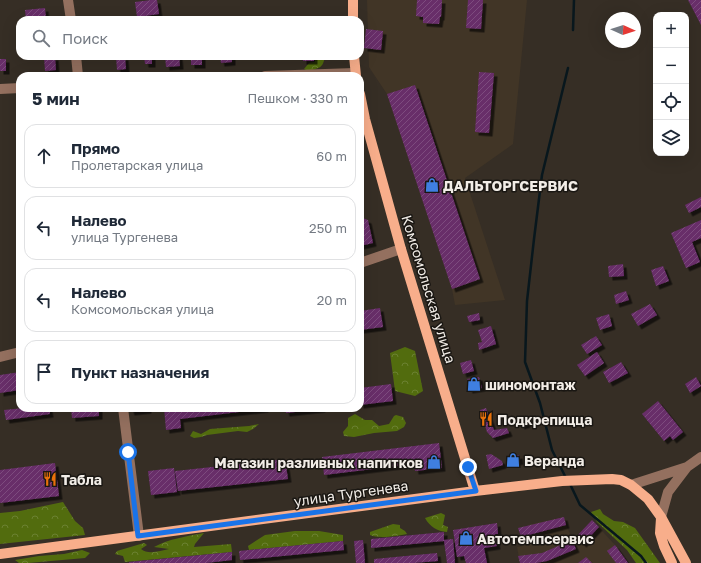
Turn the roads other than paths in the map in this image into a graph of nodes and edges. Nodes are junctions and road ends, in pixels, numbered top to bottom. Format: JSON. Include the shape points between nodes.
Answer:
{"nodes":[{"id":1,"x":68,"y":0,"type":"edge"},
{"id":2,"x":353,"y":0,"type":"edge"},
{"id":3,"x":70,"y":16,"type":"edge"},
{"id":4,"x":353,"y":16,"type":"edge"},
{"id":5,"x":76,"y":60,"type":"edge"},
{"id":6,"x":354,"y":60,"type":"edge"},
{"id":7,"x":78,"y":72,"type":"edge"},
{"id":8,"x":356,"y":72,"type":"edge"},
{"id":9,"x":16,"y":88,"type":"edge"},
{"id":10,"x":0,"y":89,"type":"edge"},
{"id":11,"x":364,"y":111,"type":"edge"},
{"id":12,"x":401,"y":249,"type":"junction"},
{"id":13,"x":364,"y":262,"type":"edge"},
{"id":14,"x":16,"y":353,"type":"edge"},
{"id":15,"x":0,"y":357,"type":"edge"},
{"id":16,"x":123,"y":412,"type":"edge"},
{"id":17,"x":701,"y":457,"type":"edge"},
{"id":18,"x":687,"y":467,"type":"junction"},
{"id":19,"x":631,"y":485,"type":"junction"},
{"id":20,"x":476,"y":491,"type":"junction"},
{"id":21,"x":661,"y":517,"type":"junction"},
{"id":22,"x":138,"y":536,"type":"junction"},
{"id":23,"x":0,"y":554,"type":"edge"},
{"id":24,"x":672,"y":563,"type":"edge"},
{"id":25,"x":686,"y":563,"type":"edge"}],
"edges":[{"from":1,"to":3,"type":"street"},
{"from":2,"to":4,"type":"main road"},
{"from":5,"to":7,"type":"street"},
{"from":6,"to":8,"type":"main road"},
{"from":9,"to":10,"type":"street"},
{"from":11,"to":12,"type":"main road","name":"Комсомольская улица"},
{"from":12,"to":13,"type":"street"},
{"from":12,"to":20,"type":"main road","name":"Комсомольская улица"},
{"from":14,"to":15,"type":"street"},
{"from":16,"to":22,"type":"street"},
{"from":17,"to":18,"type":"street"},
{"from":18,"to":19,"type":"street"},
{"from":18,"to":21,"type":"street","via":[[668,492]]},
{"from":19,"to":20,"type":"main road","name":"улица Тургенева","via":[[612,479],[562,481]]},
{"from":19,"to":21,"type":"main road","via":[[648,499]]},
{"from":20,"to":22,"type":"main road","name":"улица Тургенева"},
{"from":21,"to":24,"type":"main road","via":[[660,533]]},
{"from":21,"to":25,"type":"main road"},
{"from":22,"to":23,"type":"main road","name":"улица Тургенева"}]}
